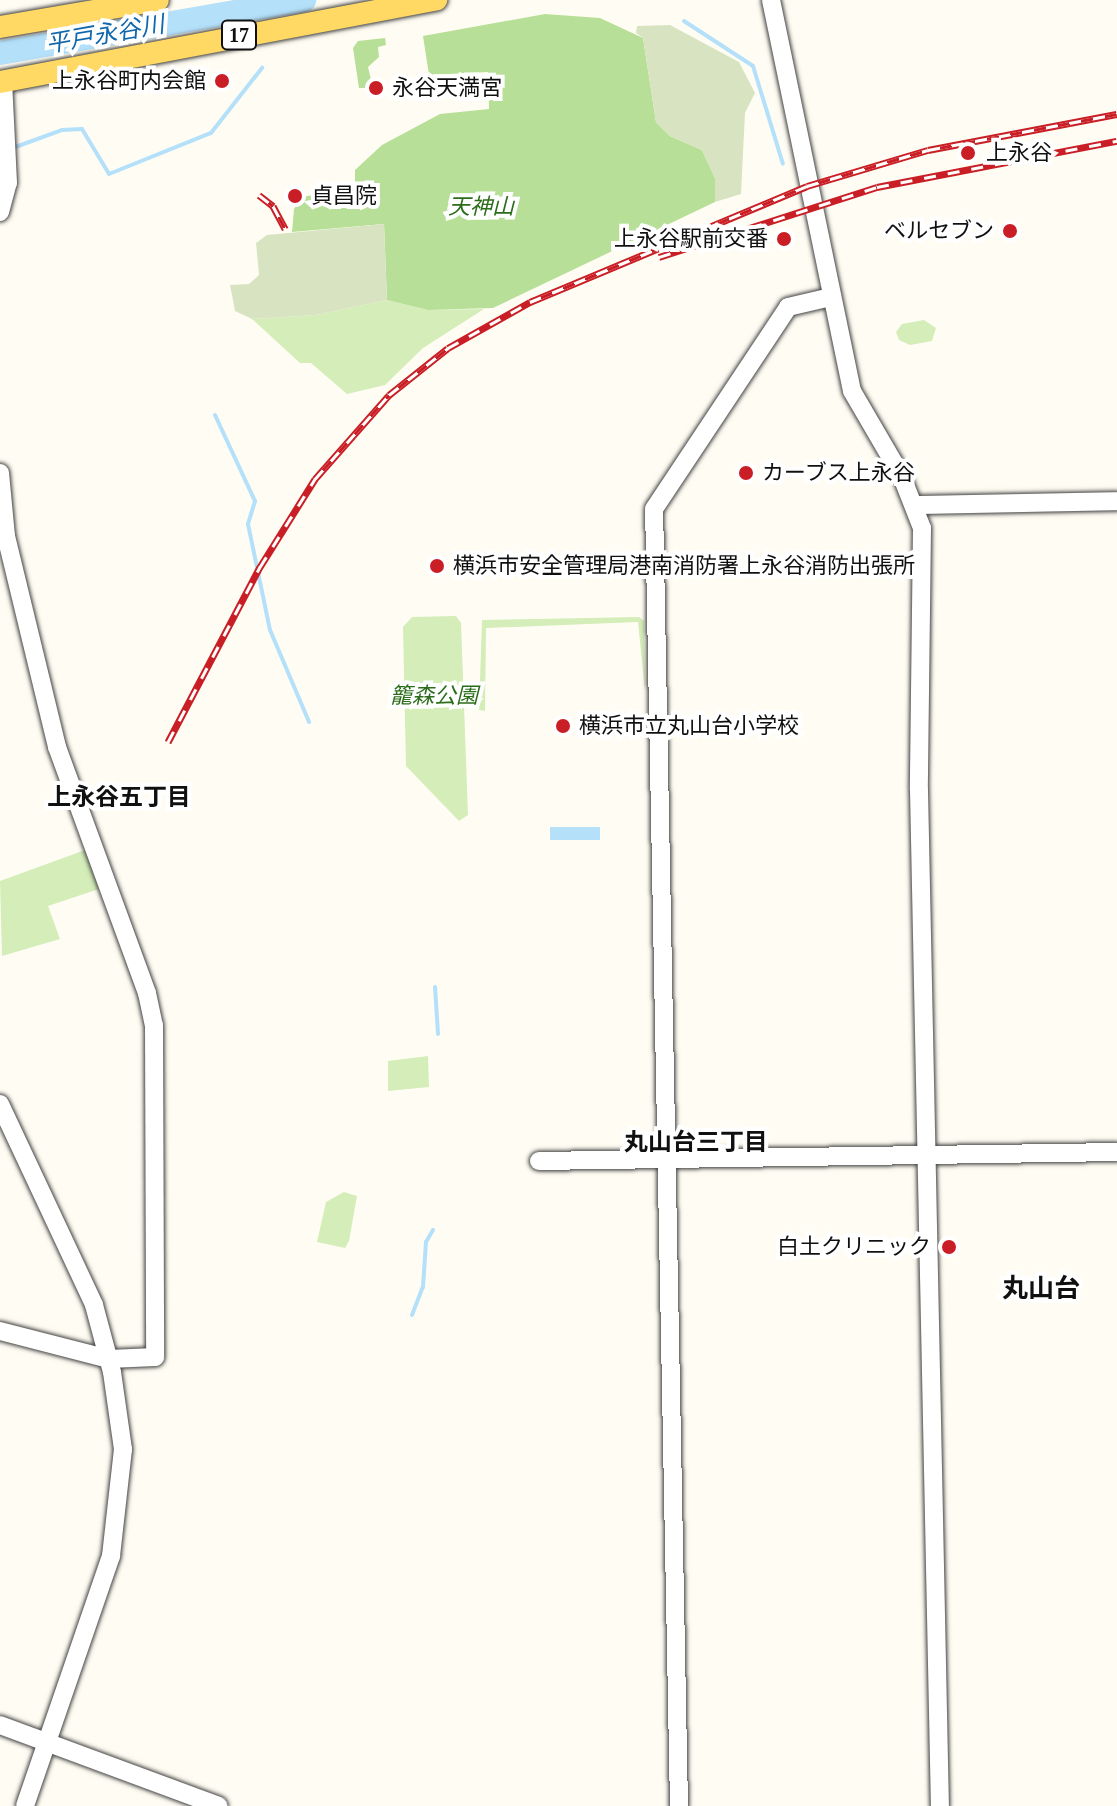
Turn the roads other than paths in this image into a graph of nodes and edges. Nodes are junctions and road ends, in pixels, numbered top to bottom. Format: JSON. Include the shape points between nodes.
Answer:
{"nodes":[{"id":1,"x":158,"y":0,"type":"edge"},
{"id":2,"x":436,"y":0,"type":"edge"},
{"id":3,"x":771,"y":0,"type":"edge"},
{"id":4,"x":0,"y":27,"type":"edge"},
{"id":5,"x":1,"y":82,"type":"edge"},
{"id":6,"x":0,"y":212,"type":"edge"},
{"id":7,"x":831,"y":297,"type":"junction"},
{"id":8,"x":0,"y":473,"type":"edge"},
{"id":9,"x":1117,"y":501,"type":"edge"},
{"id":10,"x":916,"y":505,"type":"junction"},
{"id":11,"x":0,"y":1104,"type":"edge"},
{"id":12,"x":1117,"y":1152,"type":"edge"},
{"id":13,"x":926,"y":1155,"type":"junction"},
{"id":14,"x":666,"y":1159,"type":"junction"},
{"id":15,"x":539,"y":1161,"type":"dead end"},
{"id":16,"x":0,"y":1331,"type":"edge"},
{"id":17,"x":109,"y":1359,"type":"junction"},
{"id":18,"x":0,"y":1725,"type":"edge"},
{"id":19,"x":46,"y":1742,"type":"junction"},
{"id":20,"x":25,"y":1806,"type":"edge"},
{"id":21,"x":219,"y":1806,"type":"edge"},
{"id":22,"x":679,"y":1806,"type":"edge"},
{"id":23,"x":940,"y":1806,"type":"edge"}],
"edges":[{"from":1,"to":4,"type":"main road"},
{"from":2,"to":5,"type":"main road","number":"17"},
{"from":3,"to":7,"type":"street"},
{"from":5,"to":6,"type":"street","via":[[8,183]]},
{"from":7,"to":10,"type":"street","via":[[852,391]]},
{"from":7,"to":14,"type":"street","via":[[788,307],[654,509]]},
{"from":8,"to":17,"type":"street","via":[[6,536],[57,747],[154,1025],[155,1357]]},
{"from":9,"to":10,"type":"street"},
{"from":10,"to":13,"type":"street","via":[[924,604],[919,774]]},
{"from":11,"to":17,"type":"street","via":[[94,1305]]},
{"from":12,"to":13,"type":"street"},
{"from":13,"to":14,"type":"street"},
{"from":13,"to":23,"type":"street"},
{"from":14,"to":15,"type":"street"},
{"from":14,"to":22,"type":"street"},
{"from":16,"to":17,"type":"street"},
{"from":17,"to":19,"type":"street","via":[[123,1449],[111,1556]]},
{"from":18,"to":19,"type":"street"},
{"from":19,"to":20,"type":"street"},
{"from":19,"to":21,"type":"street"}]}
